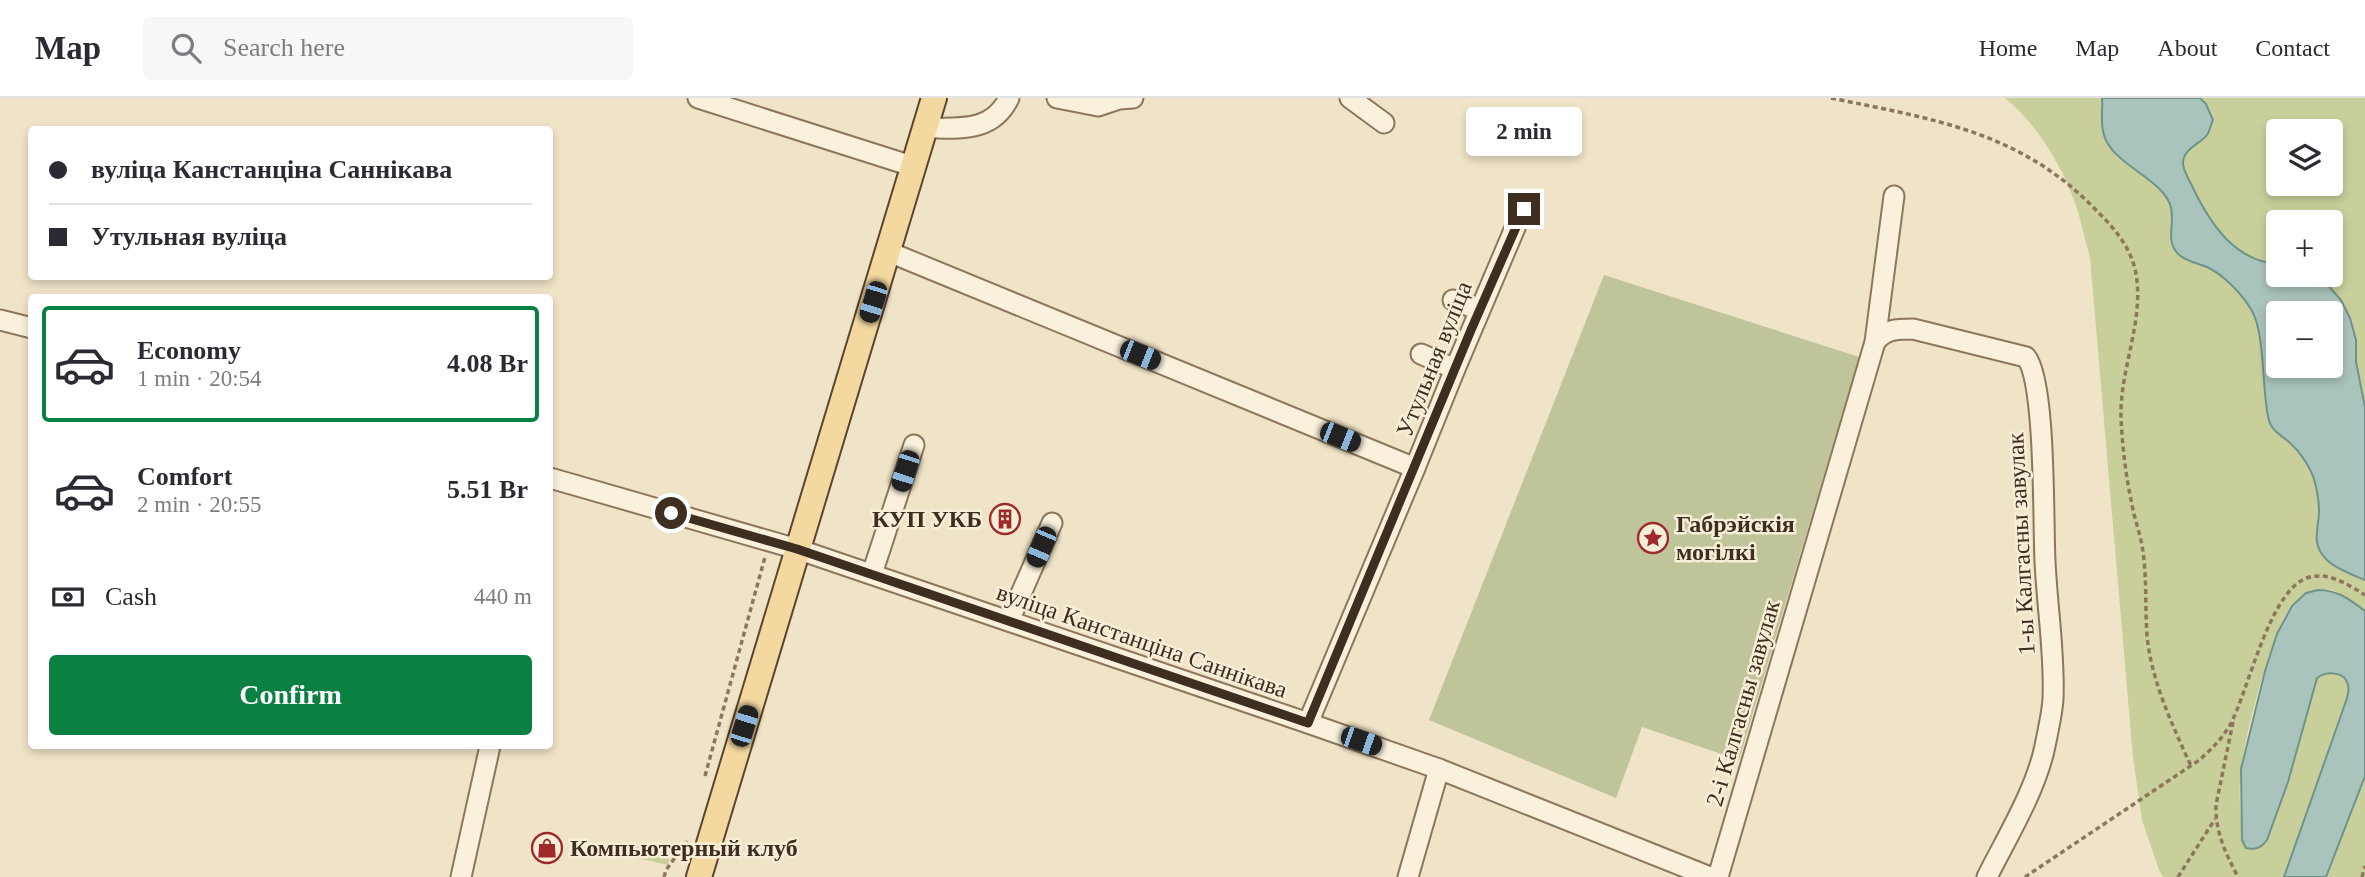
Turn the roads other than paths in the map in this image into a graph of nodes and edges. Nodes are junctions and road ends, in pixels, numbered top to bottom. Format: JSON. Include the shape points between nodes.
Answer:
{"nodes":[{"id":1,"x":698,"y":98,"type":"edge"},
{"id":2,"x":934,"y":98,"type":"edge"},
{"id":3,"x":1009,"y":98,"type":"edge"},
{"id":4,"x":1057,"y":98,"type":"edge"},
{"id":5,"x":1133,"y":98,"type":"edge"},
{"id":6,"x":1350,"y":98,"type":"edge"},
{"id":7,"x":1384,"y":123,"type":"dead end"},
{"id":8,"x":925,"y":128,"type":"junction"},
{"id":9,"x":915,"y":167,"type":"junction"},
{"id":10,"x":1894,"y":196,"type":"dead end"},
{"id":11,"x":1524,"y":209,"type":"dead end"},
{"id":12,"x":889,"y":252,"type":"junction"},
{"id":13,"x":1453,"y":300,"type":"dead end"},
{"id":14,"x":1479,"y":310,"type":"junction"},
{"id":15,"x":0,"y":320,"type":"edge"},
{"id":16,"x":28,"y":327,"type":"edge"},
{"id":17,"x":1874,"y":342,"type":"junction"},
{"id":18,"x":1421,"y":354,"type":"dead end"},
{"id":19,"x":1455,"y":369,"type":"junction"},
{"id":20,"x":914,"y":445,"type":"dead end"},
{"id":21,"x":1415,"y":468,"type":"junction"},
{"id":22,"x":553,"y":479,"type":"edge"},
{"id":23,"x":1052,"y":523,"type":"dead end"},
{"id":24,"x":797,"y":549,"type":"junction"},
{"id":25,"x":872,"y":574,"type":"junction"},
{"id":26,"x":1009,"y":621,"type":"junction"},
{"id":27,"x":1308,"y":723,"type":"junction"},
{"id":28,"x":489,"y":749,"type":"edge"},
{"id":29,"x":1439,"y":769,"type":"junction"},
{"id":30,"x":461,"y":877,"type":"edge"},
{"id":31,"x":699,"y":877,"type":"edge"},
{"id":32,"x":1408,"y":877,"type":"edge"},
{"id":33,"x":1710,"y":877,"type":"edge"},
{"id":34,"x":1718,"y":877,"type":"edge"},
{"id":35,"x":1987,"y":877,"type":"edge"}],
"edges":[{"from":1,"to":9,"type":"street"},
{"from":2,"to":8,"type":"main road"},
{"from":3,"to":8,"type":"street","via":[[1002,112],[975,128]]},
{"from":4,"to":5,"type":"street","via":[[1098,106]]},
{"from":6,"to":7,"type":"street"},
{"from":8,"to":9,"type":"main road"},
{"from":9,"to":12,"type":"main road"},
{"from":10,"to":17,"type":"street","name":"2-і Калгасны завулак"},
{"from":11,"to":14,"type":"street","name":"Утульная вуліца"},
{"from":12,"to":21,"type":"street","name":"Утульная вуліца"},
{"from":12,"to":24,"type":"main road"},
{"from":13,"to":14,"type":"street"},
{"from":14,"to":19,"type":"street","name":"Утульная вуліца"},
{"from":15,"to":16,"type":"street"},
{"from":17,"to":34,"type":"street","name":"2-і Калгасны завулак"},
{"from":17,"to":35,"type":"street","name":"1-ы Калгасны завулак","via":[[1892,330],[1913,329],[2026,357],[2034,377],[2053,700],[2040,762]]},
{"from":18,"to":19,"type":"street"},
{"from":19,"to":21,"type":"street","name":"Утульная вуліца"},
{"from":20,"to":25,"type":"street"},
{"from":21,"to":27,"type":"street","via":[[1340,620]]},
{"from":22,"to":24,"type":"street","name":"вуліца Канстанціна Саннікава"},
{"from":23,"to":26,"type":"street"},
{"from":24,"to":25,"type":"street","name":"вуліца Канстанціна Саннікава"},
{"from":24,"to":31,"type":"main road"},
{"from":25,"to":26,"type":"street","name":"вуліца Канстанціна Саннікава"},
{"from":26,"to":27,"type":"street","name":"вуліца Канстанціна Саннікава"},
{"from":27,"to":29,"type":"street","name":"вуліца Канстанціна Саннікава"},
{"from":28,"to":30,"type":"street"},
{"from":29,"to":32,"type":"street"},
{"from":29,"to":33,"type":"street","name":"вуліца Канстанціна Саннікава"}]}
